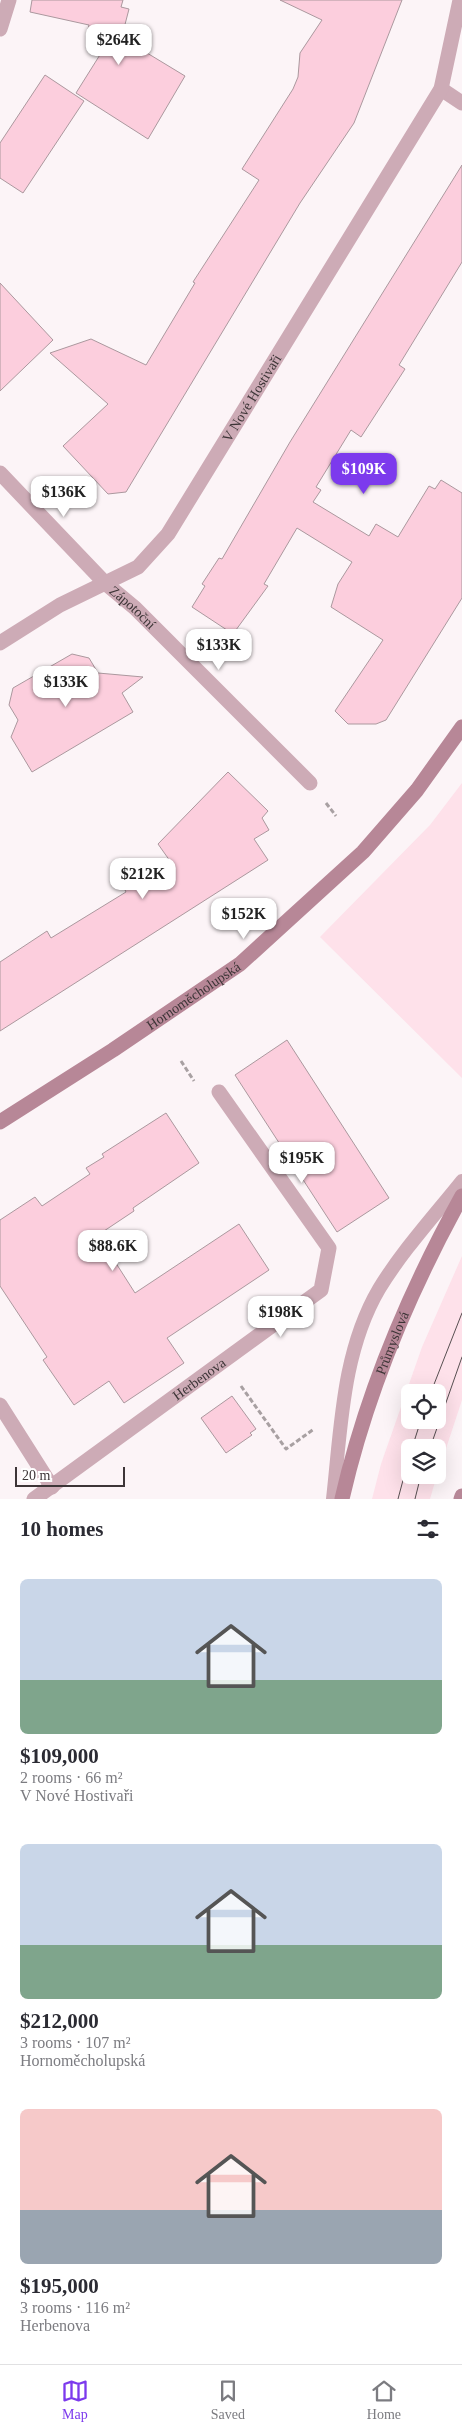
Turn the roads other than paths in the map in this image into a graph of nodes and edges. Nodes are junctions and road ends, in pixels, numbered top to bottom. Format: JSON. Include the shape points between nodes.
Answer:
{"nodes":[{"id":1,"x":9,"y":0,"type":"edge"},
{"id":2,"x":460,"y":0,"type":"edge"},
{"id":3,"x":0,"y":29,"type":"edge"},
{"id":4,"x":441,"y":89,"type":"junction"},
{"id":5,"x":462,"y":104,"type":"edge"},
{"id":6,"x":0,"y":473,"type":"edge"},
{"id":7,"x":106,"y":584,"type":"junction"},
{"id":8,"x":0,"y":642,"type":"edge"},
{"id":9,"x":462,"y":727,"type":"edge"},
{"id":10,"x":310,"y":783,"type":"dead end"},
{"id":11,"x":219,"y":1092,"type":"dead end"},
{"id":12,"x":0,"y":1122,"type":"edge"},
{"id":13,"x":462,"y":1181,"type":"edge"},
{"id":14,"x":462,"y":1196,"type":"edge"},
{"id":15,"x":0,"y":1405,"type":"edge"},
{"id":16,"x":50,"y":1493,"type":"edge"},
{"id":17,"x":34,"y":1499,"type":"edge"},
{"id":18,"x":333,"y":1499,"type":"edge"},
{"id":19,"x":342,"y":1499,"type":"edge"}],
"edges":[{"from":1,"to":3,"type":"street"},
{"from":2,"to":4,"type":"street","name":"V Nové Hostivaři"},
{"from":4,"to":5,"type":"street"},
{"from":4,"to":7,"type":"street","name":"V Nové Hostivaři","via":[[168,534],[138,567]]},
{"from":6,"to":7,"type":"street","name":"Zápotoční"},
{"from":7,"to":8,"type":"street","name":"V Nové Hostivaři","via":[[60,606]]},
{"from":7,"to":10,"type":"street","name":"Zápotoční","via":[[135,608]]},
{"from":9,"to":12,"type":"street","name":"Hornoměcholupská","via":[[417,790],[363,852],[240,964]]},
{"from":11,"to":16,"type":"street","name":"Herbenova","via":[[329,1248],[321,1290]]},
{"from":13,"to":18,"type":"lane","via":[[391,1271],[368,1312],[348,1372]]},
{"from":14,"to":19,"type":"street","name":"Průmyslová","via":[[401,1322],[369,1408]]},
{"from":15,"to":16,"type":"street"},
{"from":16,"to":17,"type":"street","name":"Herbenova"}]}
